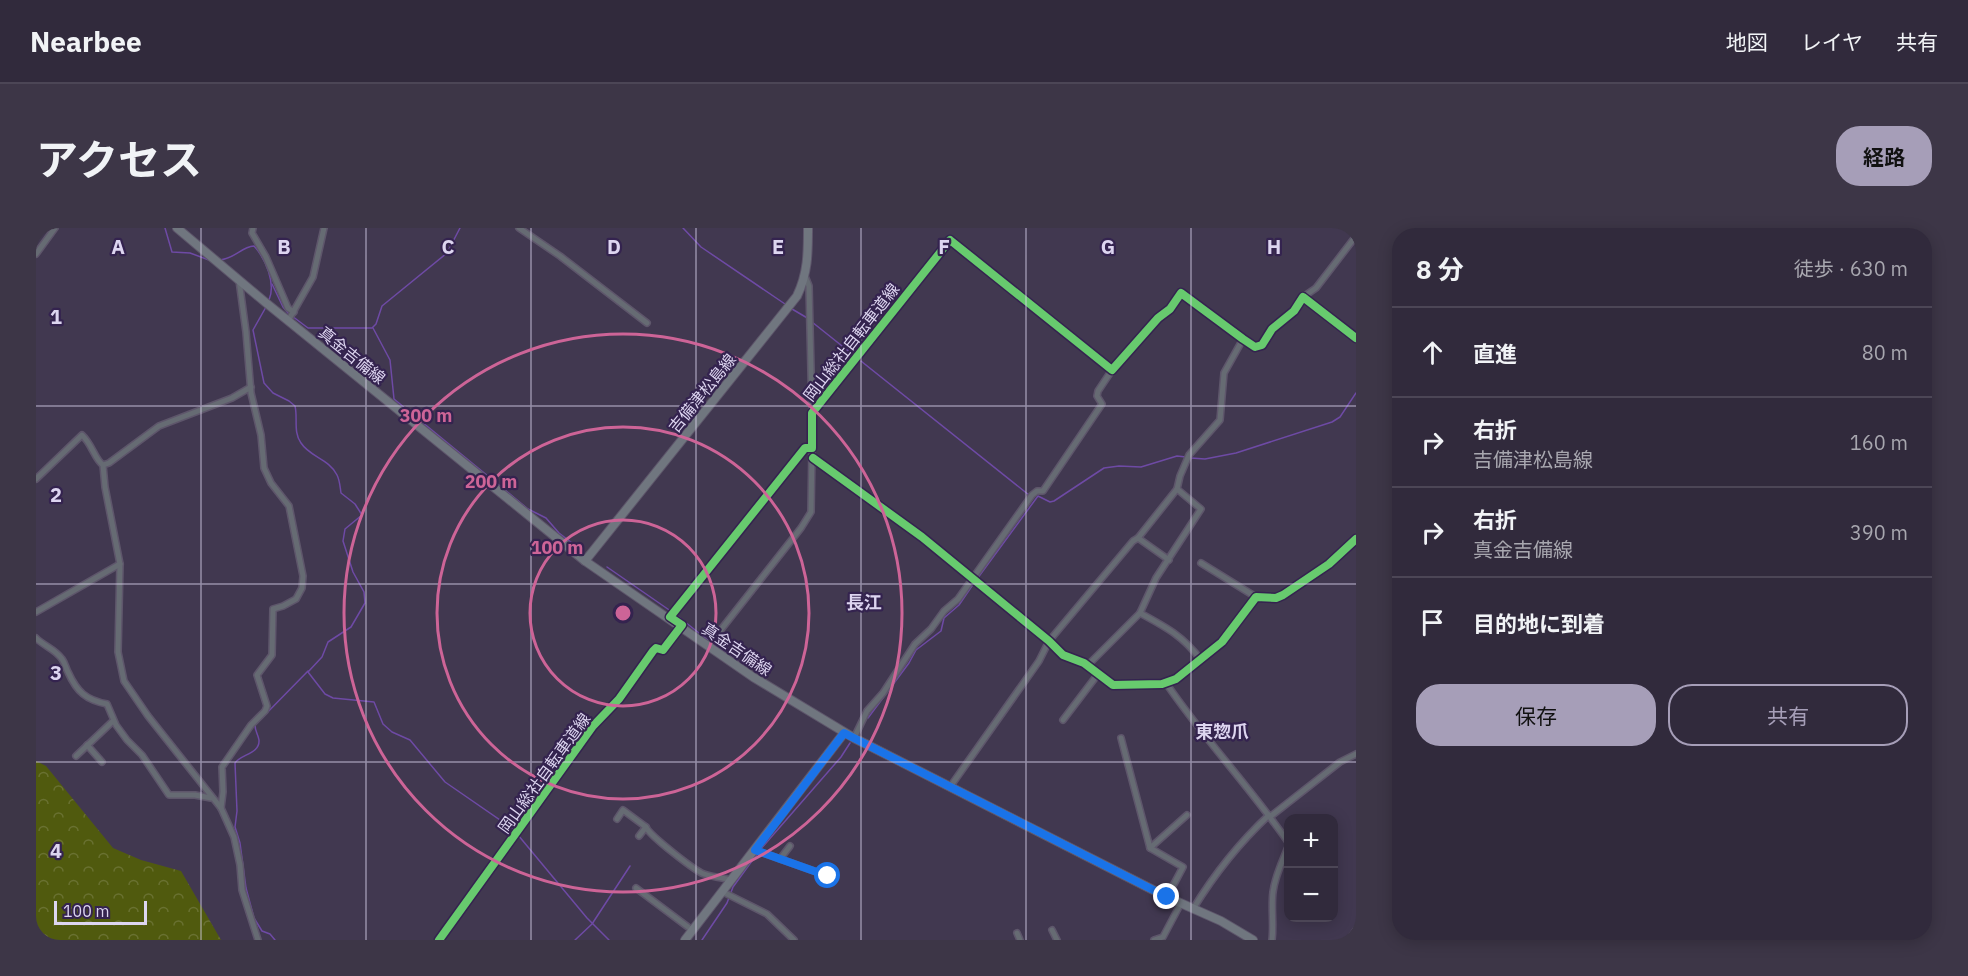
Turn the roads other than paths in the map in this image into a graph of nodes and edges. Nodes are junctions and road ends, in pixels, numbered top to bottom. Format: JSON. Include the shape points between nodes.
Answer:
{"nodes":[{"id":1,"x":55,"y":228,"type":"edge"},
{"id":2,"x":177,"y":228,"type":"edge"},
{"id":3,"x":253,"y":228,"type":"edge"},
{"id":4,"x":324,"y":228,"type":"edge"},
{"id":5,"x":519,"y":228,"type":"edge"},
{"id":6,"x":808,"y":228,"type":"edge"},
{"id":7,"x":1356,"y":236,"type":"edge"},
{"id":8,"x":36,"y":254,"type":"edge"},
{"id":9,"x":805,"y":276,"type":"junction"},
{"id":10,"x":239,"y":280,"type":"junction"},
{"id":11,"x":1303,"y":297,"type":"dead end"},
{"id":12,"x":291,"y":316,"type":"junction"},
{"id":13,"x":647,"y":323,"type":"dead end"},
{"id":14,"x":1243,"y":339,"type":"dead end"},
{"id":15,"x":1112,"y":370,"type":"dead end"},
{"id":16,"x":251,"y":387,"type":"junction"},
{"id":17,"x":812,"y":413,"type":"joint"},
{"id":18,"x":812,"y":447,"type":"joint"},
{"id":19,"x":813,"y":458,"type":"junction"},
{"id":20,"x":104,"y":465,"type":"junction"},
{"id":21,"x":36,"y":479,"type":"edge"},
{"id":22,"x":1177,"y":489,"type":"junction"},
{"id":23,"x":1138,"y":538,"type":"junction"},
{"id":24,"x":1356,"y":539,"type":"edge"},
{"id":25,"x":1169,"y":560,"type":"junction"},
{"id":26,"x":585,"y":561,"type":"junction"},
{"id":27,"x":1201,"y":563,"type":"dead end"},
{"id":28,"x":120,"y":564,"type":"junction"},
{"id":29,"x":972,"y":578,"type":"junction"},
{"id":30,"x":1256,"y":597,"type":"junction"},
{"id":31,"x":36,"y":612,"type":"edge"},
{"id":32,"x":1140,"y":613,"type":"junction"},
{"id":33,"x":36,"y":638,"type":"edge"},
{"id":34,"x":1049,"y":641,"type":"junction"},
{"id":35,"x":708,"y":646,"type":"junction"},
{"id":36,"x":1201,"y":660,"type":"junction"},
{"id":37,"x":1088,"y":666,"type":"junction"},
{"id":38,"x":1098,"y":675,"type":"junction"},
{"id":39,"x":1167,"y":683,"type":"junction"},
{"id":40,"x":1064,"y":720,"type":"dead end"},
{"id":41,"x":113,"y":721,"type":"junction"},
{"id":42,"x":844,"y":733,"type":"junction"},
{"id":43,"x":854,"y":738,"type":"junction"},
{"id":44,"x":1121,"y":738,"type":"dead end"},
{"id":45,"x":87,"y":745,"type":"junction"},
{"id":46,"x":1356,"y":754,"type":"edge"},
{"id":47,"x":76,"y":756,"type":"dead end"},
{"id":48,"x":102,"y":762,"type":"dead end"},
{"id":49,"x":950,"y":787,"type":"junction"},
{"id":50,"x":213,"y":798,"type":"junction"},
{"id":51,"x":221,"y":808,"type":"junction"},
{"id":52,"x":1270,"y":815,"type":"junction"},
{"id":53,"x":1187,"y":816,"type":"dead end"},
{"id":54,"x":617,"y":819,"type":"dead end"},
{"id":55,"x":646,"y":827,"type":"junction"},
{"id":56,"x":639,"y":836,"type":"dead end"},
{"id":57,"x":1284,"y":836,"type":"edge"},
{"id":58,"x":790,"y":846,"type":"dead end"},
{"id":59,"x":1150,"y":848,"type":"junction"},
{"id":60,"x":755,"y":850,"type":"junction"},
{"id":61,"x":1284,"y":857,"type":"edge"},
{"id":62,"x":780,"y":859,"type":"junction"},
{"id":63,"x":828,"y":876,"type":"dead end"},
{"id":64,"x":732,"y":880,"type":"junction"},
{"id":65,"x":636,"y":888,"type":"dead end"},
{"id":66,"x":723,"y":892,"type":"junction"},
{"id":67,"x":1167,"y":897,"type":"junction"},
{"id":68,"x":1181,"y":903,"type":"junction"},
{"id":69,"x":1193,"y":909,"type":"junction"},
{"id":70,"x":692,"y":930,"type":"junction"},
{"id":71,"x":1052,"y":930,"type":"dead end"},
{"id":72,"x":1356,"y":930,"type":"edge"},
{"id":73,"x":1017,"y":933,"type":"dead end"},
{"id":74,"x":258,"y":940,"type":"edge"},
{"id":75,"x":685,"y":940,"type":"edge"},
{"id":76,"x":794,"y":940,"type":"edge"},
{"id":77,"x":1020,"y":940,"type":"edge"},
{"id":78,"x":1056,"y":940,"type":"edge"},
{"id":79,"x":1154,"y":940,"type":"edge"},
{"id":80,"x":1253,"y":940,"type":"edge"},
{"id":81,"x":1272,"y":940,"type":"edge"},
{"id":82,"x":1349,"y":940,"type":"edge"}],
"edges":[{"from":1,"to":8,"type":"street"},
{"from":2,"to":10,"type":"main road","name":"真金吉備線"},
{"from":3,"to":12,"type":"street"},
{"from":4,"to":12,"type":"street","via":[[312,277]]},
{"from":5,"to":13,"type":"street"},
{"from":6,"to":9,"type":"main road","name":"吉備津松島線"},
{"from":7,"to":11,"type":"street","via":[[1316,288]]},
{"from":9,"to":17,"type":"street","via":[[809,286]]},
{"from":9,"to":26,"type":"main road","name":"吉備津松島線","via":[[797,296]]},
{"from":10,"to":12,"type":"main road","name":"真金吉備線","via":[[268,305]]},
{"from":10,"to":16,"type":"street"},
{"from":12,"to":26,"type":"main road","name":"真金吉備線"},
{"from":14,"to":22,"type":"street","via":[[1224,373],[1220,420],[1189,455]]},
{"from":15,"to":29,"type":"street","via":[[1098,391],[1102,404],[1043,491],[1032,495]]},
{"from":16,"to":20,"type":"street","via":[[159,426]]},
{"from":16,"to":51,"type":"street","via":[[265,473],[289,506],[303,583],[296,598],[273,609],[272,655],[257,675],[267,706],[222,767]]},
{"from":17,"to":18,"type":"main road","name":"岡山総社自転車道線"},
{"from":18,"to":19,"type":"street"},
{"from":19,"to":29,"type":"street"},
{"from":19,"to":35,"type":"street","via":[[811,512]]},
{"from":20,"to":21,"type":"street","via":[[82,435]]},
{"from":20,"to":28,"type":"street"},
{"from":22,"to":23,"type":"street"},
{"from":22,"to":25,"type":"street","via":[[1201,509]]},
{"from":23,"to":25,"type":"street"},
{"from":23,"to":34,"type":"street"},
{"from":24,"to":30,"type":"street","via":[[1329,564],[1283,595]]},
{"from":25,"to":32,"type":"street"},
{"from":26,"to":35,"type":"main road","name":"真金吉備線"},
{"from":27,"to":30,"type":"street"},
{"from":28,"to":31,"type":"street"},
{"from":28,"to":50,"type":"street","via":[[118,652],[124,681]]},
{"from":29,"to":34,"type":"street"},
{"from":29,"to":43,"type":"street","via":[[958,599],[915,644],[863,717]]},
{"from":30,"to":36,"type":"street","via":[[1221,642]]},
{"from":32,"to":36,"type":"street","via":[[1171,629]]},
{"from":32,"to":37,"type":"street"},
{"from":33,"to":41,"type":"street","via":[[63,660],[84,696],[108,704]]},
{"from":34,"to":37,"type":"street","via":[[1064,655]]},
{"from":34,"to":49,"type":"street"},
{"from":35,"to":42,"type":"main road","name":"真金吉備線"},
{"from":36,"to":39,"type":"street"},
{"from":37,"to":38,"type":"street"},
{"from":38,"to":39,"type":"street","via":[[1117,686]]},
{"from":38,"to":40,"type":"street"},
{"from":39,"to":52,"type":"street","via":[[1189,717]]},
{"from":41,"to":45,"type":"street"},
{"from":41,"to":50,"type":"street","via":[[169,795]]},
{"from":42,"to":43,"type":"main road","name":"真金吉備線"},
{"from":42,"to":60,"type":"main road"},
{"from":43,"to":49,"type":"main road","name":"真金吉備線"},
{"from":44,"to":59,"type":"street"},
{"from":45,"to":47,"type":"street"},
{"from":45,"to":48,"type":"street"},
{"from":46,"to":52,"type":"street"},
{"from":49,"to":67,"type":"main road","name":"真金吉備線"},
{"from":50,"to":51,"type":"street"},
{"from":51,"to":74,"type":"street","via":[[236,845],[242,890]]},
{"from":52,"to":57,"type":"street"},
{"from":52,"to":69,"type":"street","via":[[1247,835]]},
{"from":53,"to":59,"type":"street"},
{"from":54,"to":55,"type":"street","via":[[623,810]]},
{"from":55,"to":56,"type":"street"},
{"from":55,"to":64,"type":"street","via":[[703,874]]},
{"from":58,"to":62,"type":"street"},
{"from":59,"to":67,"type":"street","via":[[1183,867]]},
{"from":60,"to":62,"type":"street"},
{"from":60,"to":64,"type":"main road"},
{"from":61,"to":81,"type":"street","via":[[1275,881]]},
{"from":62,"to":63,"type":"street"},
{"from":64,"to":66,"type":"main road"},
{"from":65,"to":70,"type":"street"},
{"from":66,"to":70,"type":"main road"},
{"from":66,"to":76,"type":"street","via":[[767,914]]},
{"from":67,"to":68,"type":"main road","name":"真金吉備線"},
{"from":68,"to":69,"type":"main road","name":"真金吉備線"},
{"from":68,"to":79,"type":"street","via":[[1163,937]]},
{"from":69,"to":80,"type":"main road","name":"真金吉備線"},
{"from":70,"to":75,"type":"main road"},
{"from":71,"to":78,"type":"street"},
{"from":72,"to":82,"type":"street"},
{"from":73,"to":77,"type":"street"}]}
